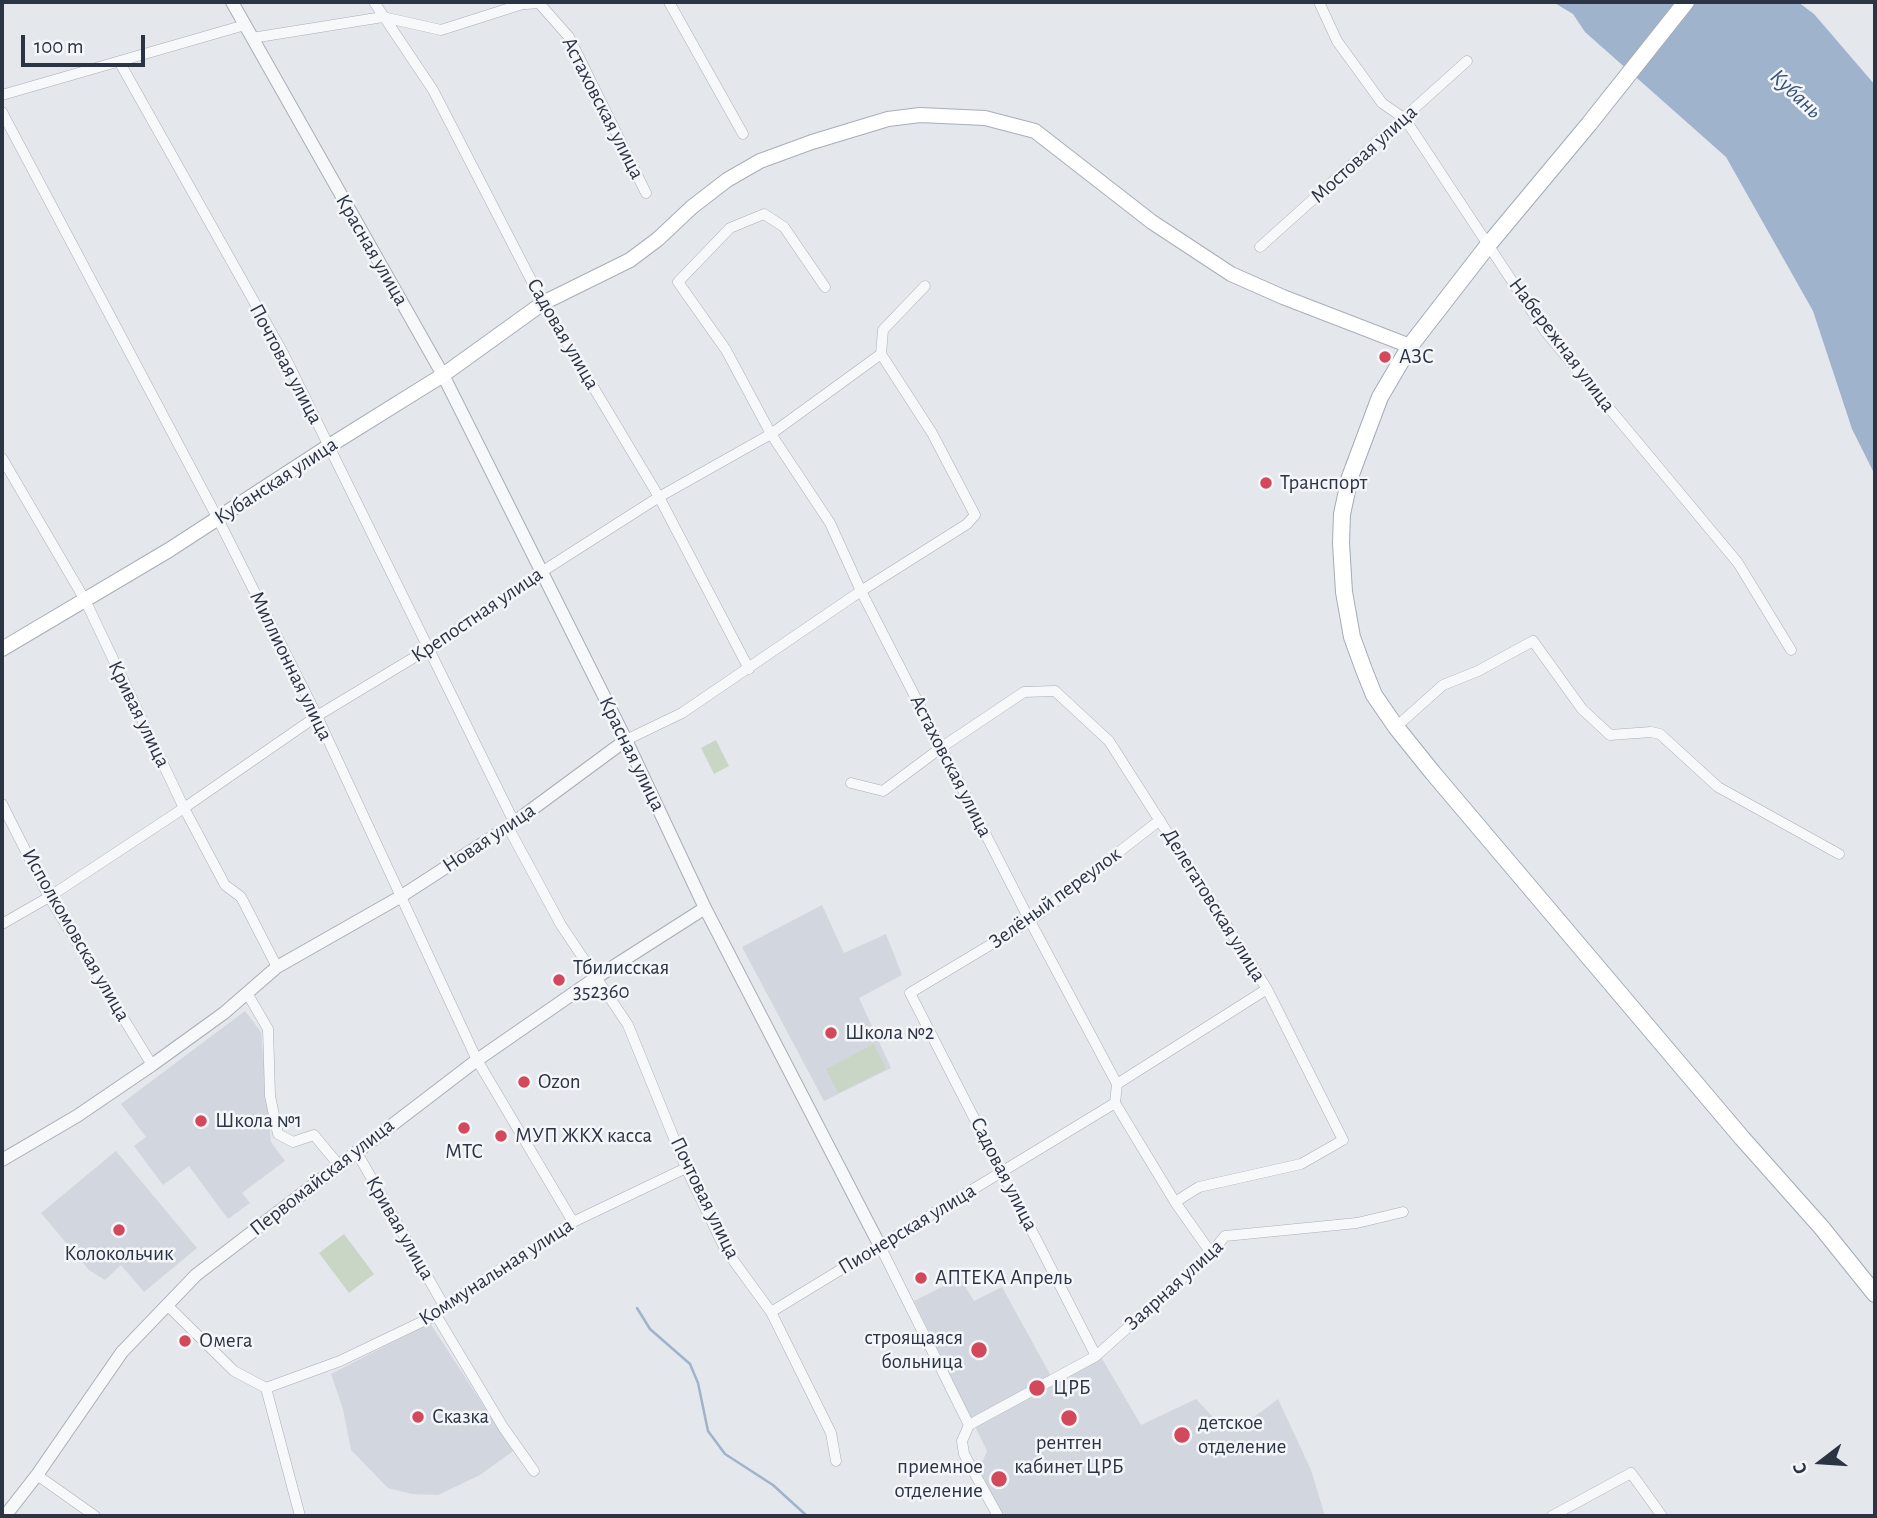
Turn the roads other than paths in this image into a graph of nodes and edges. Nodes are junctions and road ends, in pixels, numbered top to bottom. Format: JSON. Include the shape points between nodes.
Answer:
{"nodes":[{"id":1,"x":232,"y":2,"type":"edge"},
{"id":2,"x":374,"y":2,"type":"edge"},
{"id":3,"x":669,"y":2,"type":"edge"},
{"id":4,"x":1319,"y":2,"type":"edge"},
{"id":5,"x":1686,"y":2,"type":"edge"},
{"id":6,"x":528,"y":3,"type":"edge"},
{"id":7,"x":383,"y":17,"type":"junction"},
{"id":8,"x":245,"y":25,"type":"junction"},
{"id":9,"x":252,"y":38,"type":"junction"},
{"id":10,"x":1467,"y":61,"type":"dead end"},
{"id":11,"x":120,"y":63,"type":"junction"},
{"id":12,"x":2,"y":95,"type":"edge"},
{"id":13,"x":2,"y":112,"type":"edge"},
{"id":14,"x":1405,"y":119,"type":"junction"},
{"id":15,"x":743,"y":134,"type":"dead end"},
{"id":16,"x":646,"y":193,"type":"dead end"},
{"id":17,"x":1489,"y":244,"type":"junction"},
{"id":18,"x":1260,"y":247,"type":"dead end"},
{"id":19,"x":925,"y":286,"type":"dead end"},
{"id":20,"x":825,"y":287,"type":"dead end"},
{"id":21,"x":543,"y":303,"type":"junction"},
{"id":22,"x":1410,"y":346,"type":"junction"},
{"id":23,"x":881,"y":354,"type":"junction"},
{"id":24,"x":443,"y":375,"type":"junction"},
{"id":25,"x":771,"y":434,"type":"junction"},
{"id":26,"x":329,"y":446,"type":"junction"},
{"id":27,"x":2,"y":458,"type":"edge"},
{"id":28,"x":659,"y":497,"type":"junction"},
{"id":29,"x":218,"y":519,"type":"junction"},
{"id":30,"x":543,"y":571,"type":"junction"},
{"id":31,"x":861,"y":591,"type":"junction"},
{"id":32,"x":85,"y":600,"type":"junction"},
{"id":33,"x":2,"y":649,"type":"edge"},
{"id":34,"x":428,"y":649,"type":"junction"},
{"id":35,"x":1791,"y":650,"type":"dead end"},
{"id":36,"x":749,"y":669,"type":"junction"},
{"id":37,"x":317,"y":716,"type":"junction"},
{"id":38,"x":1396,"y":727,"type":"junction"},
{"id":39,"x":626,"y":740,"type":"junction"},
{"id":40,"x":942,"y":747,"type":"junction"},
{"id":41,"x":851,"y":783,"type":"dead end"},
{"id":42,"x":2,"y":804,"type":"edge"},
{"id":43,"x":184,"y":808,"type":"junction"},
{"id":44,"x":1160,"y":820,"type":"junction"},
{"id":45,"x":511,"y":825,"type":"junction"},
{"id":46,"x":1839,"y":854,"type":"dead end"},
{"id":47,"x":49,"y":897,"type":"junction"},
{"id":48,"x":400,"y":897,"type":"junction"},
{"id":49,"x":705,"y":908,"type":"junction"},
{"id":50,"x":1030,"y":921,"type":"junction"},
{"id":51,"x":2,"y":924,"type":"edge"},
{"id":52,"x":277,"y":967,"type":"junction"},
{"id":53,"x":597,"y":976,"type":"junction"},
{"id":54,"x":1267,"y":989,"type":"junction"},
{"id":55,"x":247,"y":993,"type":"junction"},
{"id":56,"x":910,"y":993,"type":"joint"},
{"id":57,"x":477,"y":1060,"type":"junction"},
{"id":58,"x":152,"y":1065,"type":"junction"},
{"id":59,"x":1117,"y":1083,"type":"junction"},
{"id":60,"x":1115,"y":1103,"type":"junction"},
{"id":61,"x":356,"y":1151,"type":"junction"},
{"id":62,"x":2,"y":1160,"type":"edge"},
{"id":63,"x":338,"y":1164,"type":"junction"},
{"id":64,"x":686,"y":1168,"type":"junction"},
{"id":65,"x":1003,"y":1171,"type":"junction"},
{"id":66,"x":1175,"y":1202,"type":"junction"},
{"id":67,"x":1403,"y":1212,"type":"dead end"},
{"id":68,"x":573,"y":1222,"type":"junction"},
{"id":69,"x":880,"y":1246,"type":"junction"},
{"id":70,"x":1210,"y":1253,"type":"junction"},
{"id":71,"x":1875,"y":1294,"type":"edge"},
{"id":72,"x":167,"y":1305,"type":"junction"},
{"id":73,"x":444,"y":1306,"type":"junction"},
{"id":74,"x":771,"y":1312,"type":"junction"},
{"id":75,"x":436,"y":1315,"type":"junction"},
{"id":76,"x":1096,"y":1356,"type":"junction"},
{"id":77,"x":266,"y":1388,"type":"junction"},
{"id":78,"x":969,"y":1425,"type":"junction"},
{"id":79,"x":836,"y":1461,"type":"dead end"},
{"id":80,"x":534,"y":1471,"type":"dead end"},
{"id":81,"x":37,"y":1475,"type":"junction"},
{"id":82,"x":5,"y":1516,"type":"edge"},
{"id":83,"x":95,"y":1516,"type":"edge"},
{"id":84,"x":299,"y":1516,"type":"edge"},
{"id":85,"x":998,"y":1516,"type":"edge"},
{"id":86,"x":1552,"y":1516,"type":"edge"},
{"id":87,"x":1662,"y":1516,"type":"edge"}],
"edges":[{"from":1,"to":8,"type":"street","name":"Красная улица"},
{"from":2,"to":7,"type":"street","name":"Садовая улица"},
{"from":3,"to":15,"type":"street"},
{"from":4,"to":14,"type":"street","name":"Набережная улица","via":[[1337,41],[1382,103]]},
{"from":5,"to":17,"type":"main road"},
{"from":6,"to":7,"type":"street","via":[[441,30]]},
{"from":6,"to":16,"type":"street","name":"Астаховская улица","via":[[539,3],[569,37]]},
{"from":7,"to":9,"type":"street"},
{"from":7,"to":21,"type":"street","name":"Садовая улица","via":[[433,90]]},
{"from":8,"to":9,"type":"street","name":"Красная улица"},
{"from":8,"to":11,"type":"street"},
{"from":9,"to":24,"type":"street","name":"Красная улица"},
{"from":10,"to":14,"type":"street","name":"Мостовая улица"},
{"from":11,"to":12,"type":"street"},
{"from":11,"to":26,"type":"street","name":"Почтовая улица","via":[[276,341]]},
{"from":13,"to":29,"type":"street","name":"Миллионная улица"},
{"from":14,"to":17,"type":"street","name":"Набережная улица"},
{"from":14,"to":18,"type":"street","name":"Мостовая улица"},
{"from":17,"to":22,"type":"main road"},
{"from":17,"to":35,"type":"street","name":"Набережная улица","via":[[1545,331],[1738,563]]},
{"from":19,"to":23,"type":"street","via":[[883,330]]},
{"from":20,"to":25,"type":"street","name":"Астаховская улица","via":[[783,228],[764,214],[730,228],[678,282],[726,350]]},
{"from":21,"to":22,"type":"main road","name":"Кубанская улица","via":[[630,260],[700,200],[760,161],[888,120],[948,116],[985,118],[1035,131],[1152,222],[1231,274]]},
{"from":21,"to":24,"type":"main road","name":"Кубанская улица"},
{"from":21,"to":28,"type":"street","name":"Садовая улица"},
{"from":22,"to":38,"type":"main road","via":[[1380,397],[1350,477],[1340,543],[1352,637],[1374,695]]},
{"from":23,"to":25,"type":"street","name":"Крепостная улица"},
{"from":23,"to":31,"type":"street","name":"Новая улица","via":[[932,433],[975,515]]},
{"from":24,"to":26,"type":"main road","name":"Кубанская улица"},
{"from":24,"to":30,"type":"street","name":"Красная улица"},
{"from":25,"to":28,"type":"street","name":"Крепостная улица"},
{"from":25,"to":31,"type":"street","name":"Астаховская улица","via":[[830,523]]},
{"from":26,"to":29,"type":"main road","name":"Кубанская улица"},
{"from":26,"to":34,"type":"street","name":"Почтовая улица"},
{"from":27,"to":32,"type":"street","name":"Кривая улица"},
{"from":28,"to":30,"type":"street","name":"Крепостная улица"},
{"from":28,"to":36,"type":"street","name":"Садовая улица"},
{"from":29,"to":32,"type":"main road","name":"Кубанская улица"},
{"from":29,"to":37,"type":"street","name":"Миллионная улица"},
{"from":30,"to":34,"type":"street","name":"Крепостная улица"},
{"from":30,"to":39,"type":"street","name":"Красная улица"},
{"from":31,"to":36,"type":"street","name":"Новая улица"},
{"from":31,"to":40,"type":"street","name":"Астаховская улица"},
{"from":32,"to":33,"type":"main road","name":"Кубанская улица"},
{"from":32,"to":43,"type":"street","name":"Кривая улица"},
{"from":34,"to":37,"type":"street","name":"Крепостная улица"},
{"from":34,"to":45,"type":"street","name":"Почтовая улица"},
{"from":36,"to":39,"type":"street","name":"Новая улица","via":[[682,713]]},
{"from":37,"to":43,"type":"street","name":"Крепостная улица"},
{"from":37,"to":48,"type":"street","name":"Миллионная улица"},
{"from":38,"to":46,"type":"street","via":[[1443,685],[1533,641],[1582,709],[1611,735],[1660,734],[1718,787]]},
{"from":38,"to":71,"type":"main road"},
{"from":39,"to":45,"type":"street","name":"Новая улица"},
{"from":39,"to":49,"type":"street","name":"Красная улица"},
{"from":40,"to":41,"type":"street","via":[[883,792]]},
{"from":40,"to":44,"type":"street","name":"Делегатовская улица","via":[[1024,692],[1055,691],[1109,741]]},
{"from":40,"to":50,"type":"street","name":"Астаховская улица"},
{"from":42,"to":47,"type":"street","name":"Исполкомовская улица"},
{"from":43,"to":47,"type":"street","name":"Крепостная улица"},
{"from":43,"to":52,"type":"street","name":"Кривая улица","via":[[225,885],[241,897]]},
{"from":44,"to":50,"type":"street","name":"Зелёный переулок"},
{"from":44,"to":54,"type":"street","name":"Делегатовская улица"},
{"from":45,"to":48,"type":"street","name":"Новая улица"},
{"from":45,"to":53,"type":"street","name":"Почтовая улица","via":[[561,925]]},
{"from":47,"to":51,"type":"street","name":"Крепостная улица"},
{"from":47,"to":58,"type":"street","name":"Исполкомовская улица"},
{"from":48,"to":52,"type":"street","name":"Новая улица"},
{"from":48,"to":57,"type":"street","name":"Миллионная улица"},
{"from":49,"to":53,"type":"street","name":"Первомайская улица"},
{"from":49,"to":69,"type":"street","name":"Красная улица"},
{"from":50,"to":56,"type":"street","name":"Зелёный переулок"},
{"from":50,"to":59,"type":"street","name":"Астаховская улица"},
{"from":52,"to":55,"type":"street","name":"Новая улица"},
{"from":53,"to":57,"type":"street","name":"Первомайская улица"},
{"from":53,"to":64,"type":"street","name":"Почтовая улица","via":[[628,1025]]},
{"from":54,"to":59,"type":"street"},
{"from":54,"to":66,"type":"street","name":"Делегатовская улица","via":[[1343,1140],[1301,1164],[1199,1187]]},
{"from":55,"to":58,"type":"street","name":"Новая улица"},
{"from":55,"to":63,"type":"street","name":"Кривая улица","via":[[268,1028],[270,1096],[278,1135],[293,1142],[314,1135]]},
{"from":56,"to":65,"type":"street","name":"Садовая улица"},
{"from":57,"to":61,"type":"street","name":"Первомайская улица"},
{"from":57,"to":68,"type":"street","name":"Миллионная улица"},
{"from":58,"to":62,"type":"street","name":"Новая улица"},
{"from":59,"to":60,"type":"street"},
{"from":60,"to":65,"type":"street","name":"Пионерская улица"},
{"from":60,"to":66,"type":"street"},
{"from":61,"to":63,"type":"street","name":"Первомайская улица"},
{"from":61,"to":73,"type":"street","name":"Кривая улица"},
{"from":63,"to":72,"type":"street","name":"Первомайская улица","via":[[196,1275]]},
{"from":64,"to":68,"type":"street","name":"Коммунальная улица"},
{"from":64,"to":74,"type":"street","name":"Почтовая улица","via":[[725,1249]]},
{"from":65,"to":69,"type":"street","name":"Пионерская улица"},
{"from":65,"to":76,"type":"street","name":"Садовая улица"},
{"from":66,"to":70,"type":"street"},
{"from":67,"to":70,"type":"street","name":"Заярная улица","via":[[1357,1223],[1225,1237]]},
{"from":68,"to":73,"type":"street","name":"Коммунальная улица"},
{"from":69,"to":74,"type":"street","name":"Пионерская улица"},
{"from":69,"to":78,"type":"street","name":"Красная улица"},
{"from":70,"to":76,"type":"street","name":"Заярная улица"},
{"from":72,"to":77,"type":"street","via":[[234,1371]]},
{"from":72,"to":81,"type":"street","name":"Первомайская улица","via":[[122,1352]]},
{"from":73,"to":75,"type":"street","name":"Коммунальная улица"},
{"from":74,"to":79,"type":"street","name":"Почтовая улица","via":[[831,1433]]},
{"from":75,"to":77,"type":"street","name":"Коммунальная улица","via":[[340,1361]]},
{"from":75,"to":80,"type":"street"},
{"from":76,"to":78,"type":"street","name":"Заярная улица"},
{"from":77,"to":84,"type":"street"},
{"from":78,"to":85,"type":"street","via":[[962,1441],[964,1454]]},
{"from":81,"to":82,"type":"street","name":"Первомайская улица"},
{"from":81,"to":83,"type":"street"},
{"from":86,"to":87,"type":"street","via":[[1631,1473]]}]}
